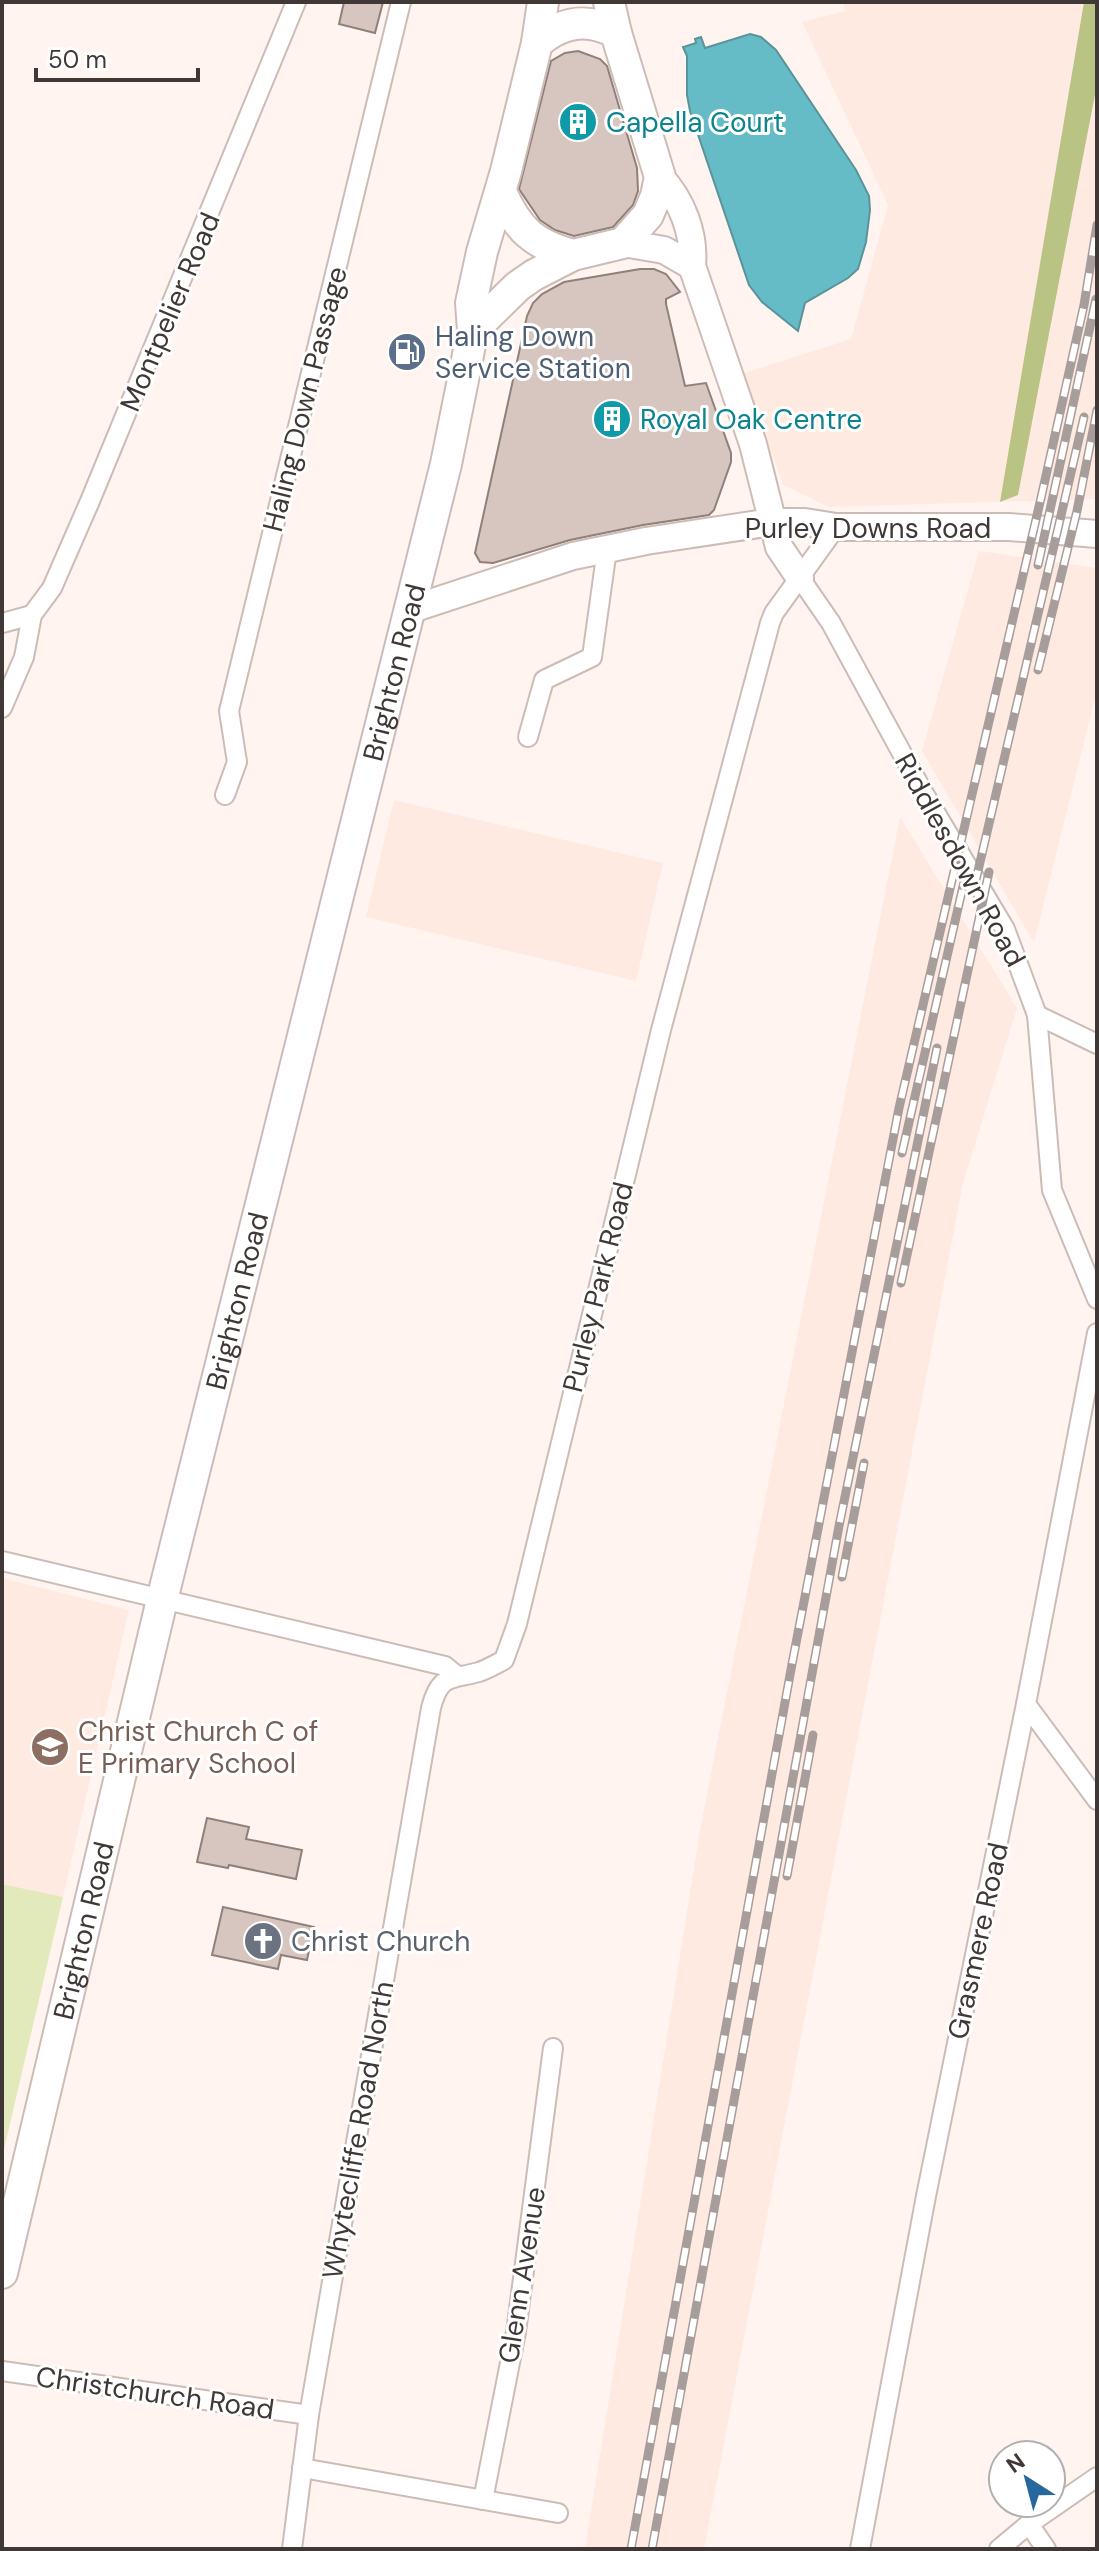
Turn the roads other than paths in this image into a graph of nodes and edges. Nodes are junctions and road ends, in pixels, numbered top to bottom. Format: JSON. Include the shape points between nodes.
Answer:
{"nodes":[{"id":1,"x":296,"y":2,"type":"edge"},
{"id":2,"x":401,"y":2,"type":"edge"},
{"id":3,"x":543,"y":2,"type":"edge"},
{"id":4,"x":609,"y":2,"type":"edge"},
{"id":5,"x":616,"y":33,"type":"junction"},
{"id":6,"x":537,"y":43,"type":"junction"},
{"id":7,"x":660,"y":177,"type":"junction"},
{"id":8,"x":501,"y":192,"type":"junction"},
{"id":9,"x":623,"y":243,"type":"junction"},
{"id":10,"x":573,"y":255,"type":"junction"},
{"id":11,"x":692,"y":266,"type":"junction"},
{"id":12,"x":473,"y":330,"type":"junction"},
{"id":13,"x":772,"y":522,"type":"junction"},
{"id":14,"x":836,"y":527,"type":"junction"},
{"id":15,"x":1097,"y":534,"type":"edge"},
{"id":16,"x":607,"y":549,"type":"junction"},
{"id":17,"x":800,"y":578,"type":"junction"},
{"id":18,"x":409,"y":610,"type":"junction"},
{"id":19,"x":32,"y":615,"type":"junction"},
{"id":20,"x":2,"y":623,"type":"edge"},
{"id":21,"x":2,"y":708,"type":"edge"},
{"id":22,"x":528,"y":737,"type":"dead end"},
{"id":23,"x":225,"y":795,"type":"dead end"},
{"id":24,"x":1037,"y":1015,"type":"junction"},
{"id":25,"x":1097,"y":1044,"type":"edge"},
{"id":26,"x":1097,"y":1299,"type":"edge"},
{"id":27,"x":1097,"y":1333,"type":"edge"},
{"id":28,"x":2,"y":1561,"type":"edge"},
{"id":29,"x":162,"y":1600,"type":"junction"},
{"id":30,"x":456,"y":1675,"type":"junction"},
{"id":31,"x":1026,"y":1704,"type":"junction"},
{"id":32,"x":1097,"y":1800,"type":"edge"},
{"id":33,"x":553,"y":2048,"type":"dead end"},
{"id":34,"x":2,"y":2273,"type":"edge"},
{"id":35,"x":2,"y":2371,"type":"edge"},
{"id":36,"x":309,"y":2415,"type":"junction"},
{"id":37,"x":302,"y":2468,"type":"junction"},
{"id":38,"x":1097,"y":2477,"type":"edge"},
{"id":39,"x":483,"y":2500,"type":"junction"},
{"id":40,"x":558,"y":2513,"type":"dead end"},
{"id":41,"x":1029,"y":2524,"type":"junction"},
{"id":42,"x":292,"y":2549,"type":"edge"},
{"id":43,"x":860,"y":2549,"type":"edge"},
{"id":44,"x":999,"y":2549,"type":"edge"},
{"id":45,"x":1046,"y":2549,"type":"edge"}],
"edges":[{"from":1,"to":19,"type":"street","name":"Montpelier Road","via":[[90,501],[52,588]]},
{"from":2,"to":23,"type":"street","name":"Haling Down Passage","via":[[229,711],[237,762]]},
{"from":3,"to":6,"type":"main road"},
{"from":4,"to":5,"type":"main road"},
{"from":5,"to":6,"type":"main road","via":[[598,24],[575,23],[555,29]]},
{"from":5,"to":7,"type":"main road"},
{"from":6,"to":8,"type":"main road"},
{"from":7,"to":9,"type":"main road","via":[[648,215]]},
{"from":7,"to":11,"type":"street","name":"Riddlesdown Road","via":[[676,195],[693,244]]},
{"from":8,"to":10,"type":"main road","via":[[522,229],[545,246]]},
{"from":8,"to":12,"type":"main road","name":"Brighton Road","via":[[471,303]]},
{"from":9,"to":10,"type":"main road"},
{"from":9,"to":11,"type":"street","via":[[664,250]]},
{"from":10,"to":12,"type":"main road","via":[[518,286]]},
{"from":11,"to":13,"type":"street","name":"Riddlesdown Road","via":[[753,444]]},
{"from":12,"to":18,"type":"main road","name":"Brighton Road"},
{"from":13,"to":14,"type":"street","name":"Purley Downs Road"},
{"from":13,"to":16,"type":"street","name":"Purley Downs Road"},
{"from":13,"to":17,"type":"street","name":"Riddlesdown Road","via":[[779,547]]},
{"from":14,"to":15,"type":"street","name":"Purley Downs Road","via":[[1009,527]]},
{"from":14,"to":17,"type":"street"},
{"from":16,"to":18,"type":"street","name":"Purley Downs Road"},
{"from":16,"to":22,"type":"street","via":[[592,657],[544,680]]},
{"from":17,"to":24,"type":"street","name":"Riddlesdown Road","via":[[831,623],[1005,929]]},
{"from":17,"to":30,"type":"street","name":"Purley Park Road","via":[[770,623],[661,1030],[517,1624],[504,1660],[481,1672]]},
{"from":18,"to":29,"type":"main road","name":"Brighton Road"},
{"from":19,"to":20,"type":"street"},
{"from":19,"to":21,"type":"street","name":"Montpelier Road","via":[[24,657]]},
{"from":24,"to":25,"type":"street"},
{"from":24,"to":26,"type":"street","name":"Riddlesdown Road","via":[[1052,1190]]},
{"from":27,"to":31,"type":"street","name":"Grasmere Road"},
{"from":28,"to":29,"type":"street"},
{"from":29,"to":30,"type":"street","via":[[445,1666]]},
{"from":29,"to":34,"type":"main road","name":"Brighton Road"},
{"from":30,"to":36,"type":"street","name":"Whytecliffe Road North","via":[[435,1692],[431,1708]]},
{"from":31,"to":32,"type":"street"},
{"from":31,"to":43,"type":"street","name":"Grasmere Road"},
{"from":33,"to":39,"type":"street","name":"Glenn Avenue","via":[[516,2332]]},
{"from":35,"to":36,"type":"street","name":"Christchurch Road"},
{"from":36,"to":37,"type":"street","name":"Whytecliffe Road North"},
{"from":37,"to":39,"type":"street"},
{"from":37,"to":42,"type":"street","name":"Whytecliffe Road North"},
{"from":38,"to":41,"type":"street"},
{"from":39,"to":40,"type":"street"},
{"from":41,"to":44,"type":"street"},
{"from":41,"to":45,"type":"street"}]}
